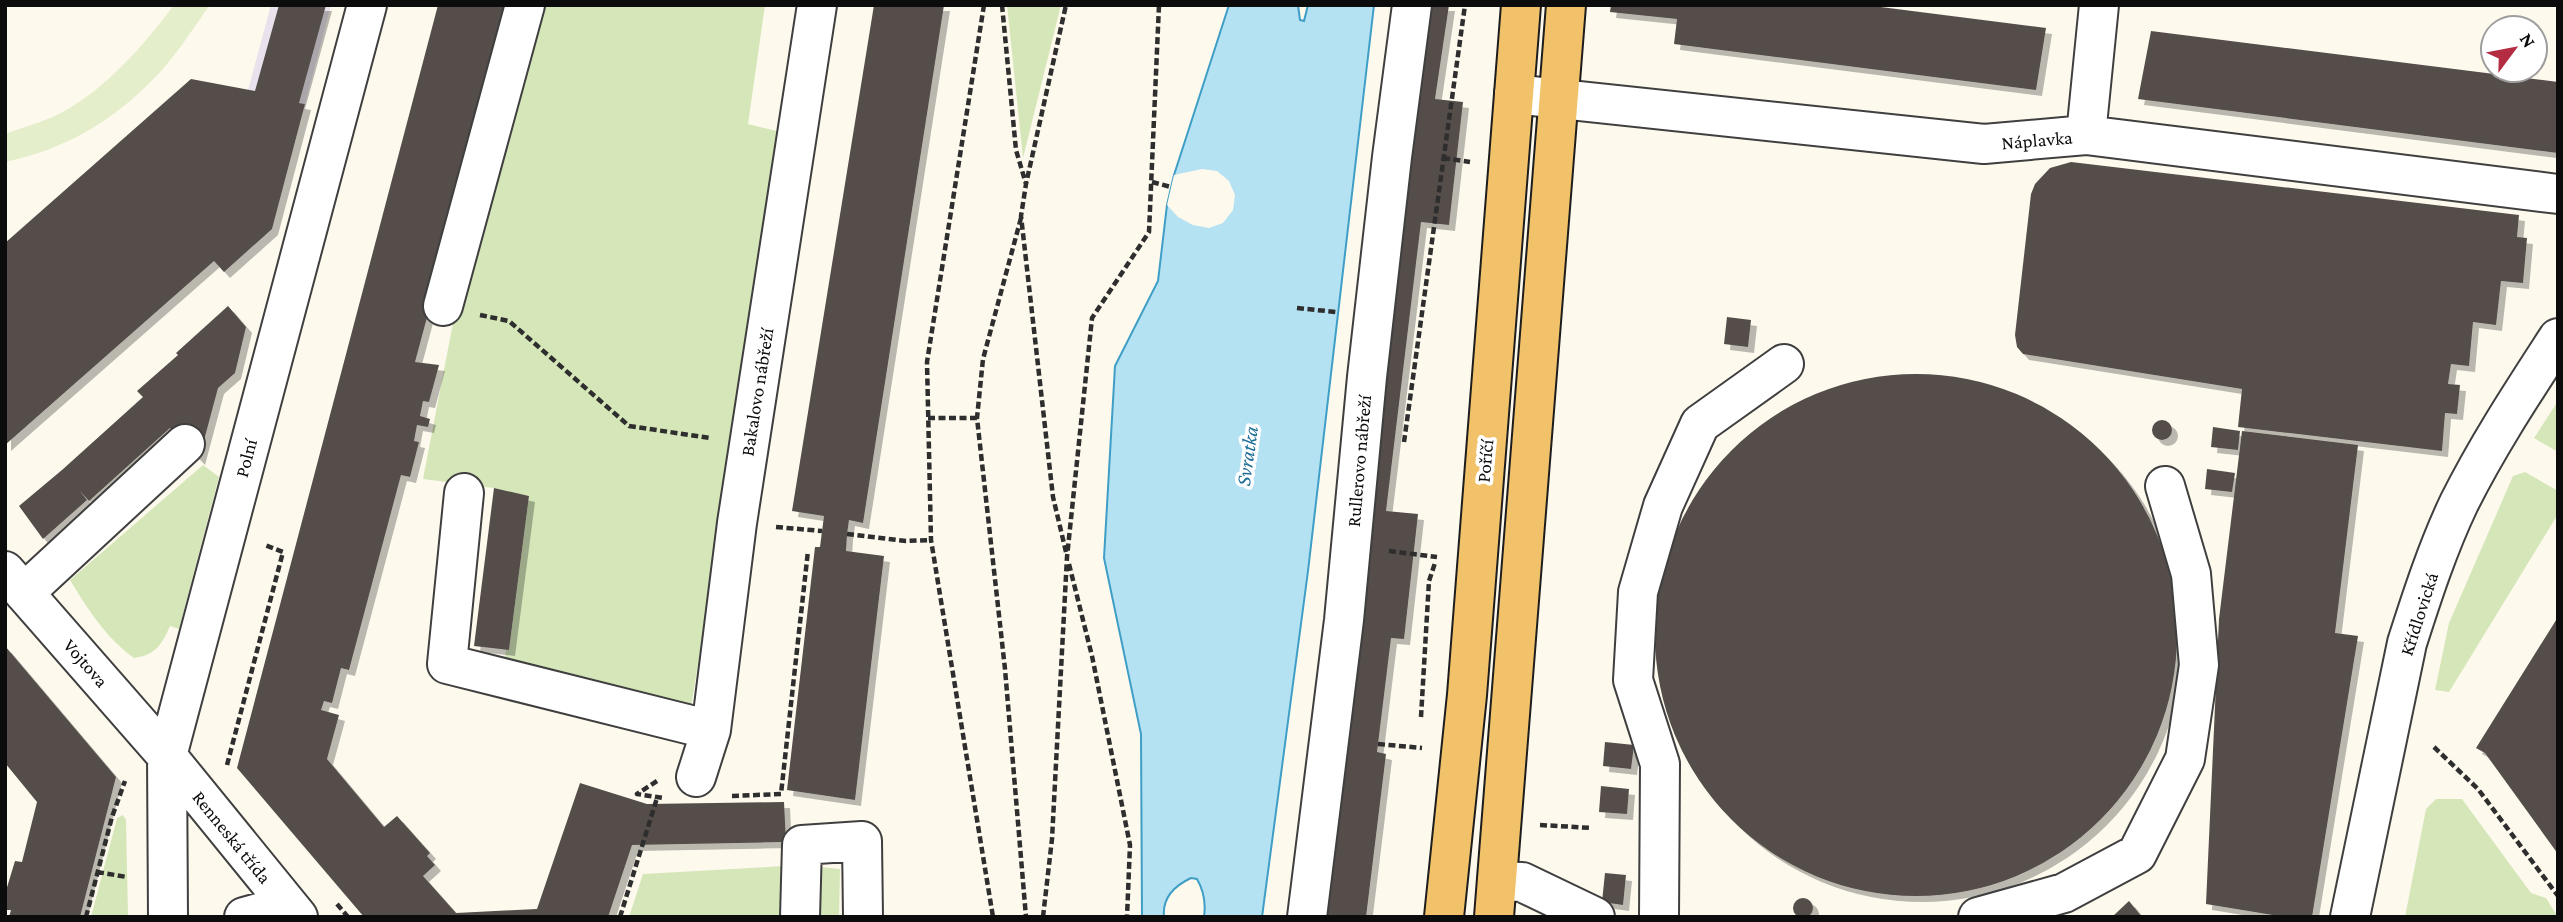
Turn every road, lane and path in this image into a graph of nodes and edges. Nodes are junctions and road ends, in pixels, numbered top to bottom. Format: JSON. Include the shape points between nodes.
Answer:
{"nodes":[{"id":1,"x":367,"y":5,"type":"edge"},
{"id":2,"x":525,"y":5,"type":"edge"},
{"id":3,"x":817,"y":5,"type":"edge"},
{"id":4,"x":984,"y":5,"type":"edge"},
{"id":5,"x":1002,"y":5,"type":"edge"},
{"id":6,"x":1066,"y":5,"type":"edge"},
{"id":7,"x":1159,"y":5,"type":"edge"},
{"id":8,"x":1412,"y":5,"type":"edge"},
{"id":9,"x":1465,"y":5,"type":"edge"},
{"id":10,"x":1521,"y":5,"type":"edge"},
{"id":11,"x":1566,"y":5,"type":"edge"},
{"id":12,"x":2099,"y":5,"type":"edge"},
{"id":13,"x":1514,"y":93,"type":"junction"},
{"id":14,"x":1559,"y":99,"type":"junction"},
{"id":15,"x":2086,"y":135,"type":"junction"},
{"id":16,"x":1444,"y":158,"type":"junction"},
{"id":17,"x":1471,"y":162,"type":"dead end"},
{"id":18,"x":1152,"y":182,"type":"junction"},
{"id":19,"x":1026,"y":184,"type":"junction"},
{"id":20,"x":1171,"y":187,"type":"dead end"},
{"id":21,"x":2558,"y":194,"type":"edge"},
{"id":22,"x":1021,"y":216,"type":"junction"},
{"id":23,"x":443,"y":306,"type":"joint"},
{"id":24,"x":1297,"y":307,"type":"dead end"},
{"id":25,"x":1348,"y":313,"type":"dead end"},
{"id":26,"x":2558,"y":338,"type":"edge"},
{"id":27,"x":1784,"y":364,"type":"dead end"},
{"id":28,"x":928,"y":418,"type":"junction"},
{"id":29,"x":977,"y":418,"type":"junction"},
{"id":30,"x":1404,"y":443,"type":"dead end"},
{"id":31,"x":185,"y":444,"type":"dead end"},
{"id":32,"x":749,"y":444,"type":"junction"},
{"id":33,"x":2165,"y":486,"type":"dead end"},
{"id":34,"x":464,"y":492,"type":"dead end"},
{"id":35,"x":847,"y":534,"type":"dead end"},
{"id":36,"x":1391,"y":538,"type":"dead end"},
{"id":37,"x":931,"y":540,"type":"junction"},
{"id":38,"x":258,"y":543,"type":"dead end"},
{"id":39,"x":808,"y":551,"type":"dead end"},
{"id":40,"x":1067,"y":557,"type":"junction"},
{"id":41,"x":1437,"y":557,"type":"dead end"},
{"id":42,"x":15,"y":582,"type":"edge"},
{"id":43,"x":710,"y":730,"type":"junction"},
{"id":44,"x":1378,"y":744,"type":"dead end"},
{"id":45,"x":2434,"y":747,"type":"dead end"},
{"id":46,"x":1424,"y":748,"type":"dead end"},
{"id":47,"x":167,"y":756,"type":"junction"},
{"id":48,"x":225,"y":772,"type":"dead end"},
{"id":49,"x":128,"y":774,"type":"dead end"},
{"id":50,"x":658,"y":781,"type":"dead end"},
{"id":51,"x":698,"y":790,"type":"junction"},
{"id":52,"x":657,"y":798,"type":"junction"},
{"id":53,"x":1560,"y":824,"type":"dead end"},
{"id":54,"x":1592,"y":828,"type":"dead end"},
{"id":55,"x":97,"y":872,"type":"junction"},
{"id":56,"x":135,"y":878,"type":"dead end"},
{"id":57,"x":330,"y":896,"type":"dead end"},
{"id":58,"x":2558,"y":896,"type":"edge"},
{"id":59,"x":1495,"y":899,"type":"edge"},
{"id":60,"x":292,"y":911,"type":"edge"},
{"id":61,"x":86,"y":917,"type":"edge"},
{"id":62,"x":168,"y":917,"type":"edge"},
{"id":63,"x":244,"y":917,"type":"edge"},
{"id":64,"x":348,"y":917,"type":"edge"},
{"id":65,"x":620,"y":917,"type":"edge"},
{"id":66,"x":800,"y":917,"type":"edge"},
{"id":67,"x":863,"y":917,"type":"edge"},
{"id":68,"x":993,"y":917,"type":"edge"},
{"id":69,"x":1026,"y":917,"type":"edge"},
{"id":70,"x":1043,"y":917,"type":"edge"},
{"id":71,"x":1127,"y":917,"type":"edge"},
{"id":72,"x":1307,"y":917,"type":"edge"},
{"id":73,"x":1444,"y":917,"type":"edge"},
{"id":74,"x":1595,"y":917,"type":"edge"},
{"id":75,"x":1659,"y":917,"type":"edge"},
{"id":76,"x":1978,"y":917,"type":"edge"},
{"id":77,"x":2350,"y":917,"type":"edge"}],
"edges":[{"from":1,"to":47,"type":"street","name":"Polní"},
{"from":2,"to":23,"type":"street"},
{"from":3,"to":32,"type":"street","name":"Bakalovo nábřeží"},
{"from":4,"to":28,"type":"path","via":[[927,362]]},
{"from":5,"to":19,"type":"path","via":[[1016,150]]},
{"from":6,"to":19,"type":"path"},
{"from":7,"to":18,"type":"path"},
{"from":8,"to":72,"type":"street","name":"Rullerovo nábřeží"},
{"from":9,"to":16,"type":"path"},
{"from":10,"to":13,"type":"main road","name":"Poříčí"},
{"from":11,"to":14,"type":"main road"},
{"from":12,"to":15,"type":"street"},
{"from":13,"to":14,"type":"street","name":"Náplavka"},
{"from":13,"to":73,"type":"main road","name":"Poříčí","via":[[1467,695]]},
{"from":14,"to":15,"type":"street","name":"Náplavka","via":[[1984,144]]},
{"from":14,"to":59,"type":"main road"},
{"from":15,"to":21,"type":"street","name":"Náplavka"},
{"from":16,"to":17,"type":"path"},
{"from":16,"to":30,"type":"path"},
{"from":18,"to":20,"type":"path"},
{"from":18,"to":40,"type":"path","via":[[1149,232],[1092,318]]},
{"from":19,"to":22,"type":"path"},
{"from":22,"to":29,"type":"path","via":[[983,359]]},
{"from":22,"to":40,"type":"path","via":[[1053,497]]},
{"from":23,"to":32,"type":"path","via":[[509,321],[629,426]]},
{"from":24,"to":25,"type":"path"},
{"from":26,"to":77,"type":"street","name":"Křídlovická","via":[[2476,470],[2447,530],[2413,623]]},
{"from":27,"to":75,"type":"street","via":[[1700,424],[1663,506],[1638,592],[1633,680],[1660,764]]},
{"from":28,"to":29,"type":"path"},
{"from":28,"to":37,"type":"path"},
{"from":29,"to":69,"type":"path"},
{"from":31,"to":42,"type":"street"},
{"from":32,"to":43,"type":"street","name":"Bakalovo nábřeží"},
{"from":33,"to":76,"type":"street","via":[[2192,574],[2199,665],[2185,759],[2137,854],[2064,893]]},
{"from":34,"to":43,"type":"street","via":[[447,664]]},
{"from":35,"to":37,"type":"path"},
{"from":36,"to":41,"type":"path","via":[[1389,551]]},
{"from":37,"to":68,"type":"path"},
{"from":38,"to":48,"type":"path","via":[[283,552]]},
{"from":39,"to":51,"type":"path","via":[[781,794]]},
{"from":40,"to":70,"type":"path","via":[[1052,839]]},
{"from":40,"to":71,"type":"path","via":[[1130,845]]},
{"from":42,"to":47,"type":"street","name":"Vojtova"},
{"from":43,"to":51,"type":"street","name":"Bakalovo nábřeží"},
{"from":44,"to":46,"type":"path"},
{"from":45,"to":58,"type":"path","via":[[2478,789]]},
{"from":47,"to":60,"type":"street","name":"Renneská třída"},
{"from":47,"to":62,"type":"street","name":"Polní"},
{"from":49,"to":55,"type":"path"},
{"from":50,"to":52,"type":"path","via":[[637,793]]},
{"from":51,"to":52,"type":"path"},
{"from":52,"to":65,"type":"path"},
{"from":53,"to":54,"type":"path"},
{"from":55,"to":56,"type":"path"},
{"from":55,"to":61,"type":"path"},
{"from":57,"to":64,"type":"path"},
{"from":59,"to":74,"type":"street","via":[[1522,882]]},
{"from":60,"to":63,"type":"street"},
{"from":66,"to":67,"type":"street","via":[[802,845],[862,841]]}]}
